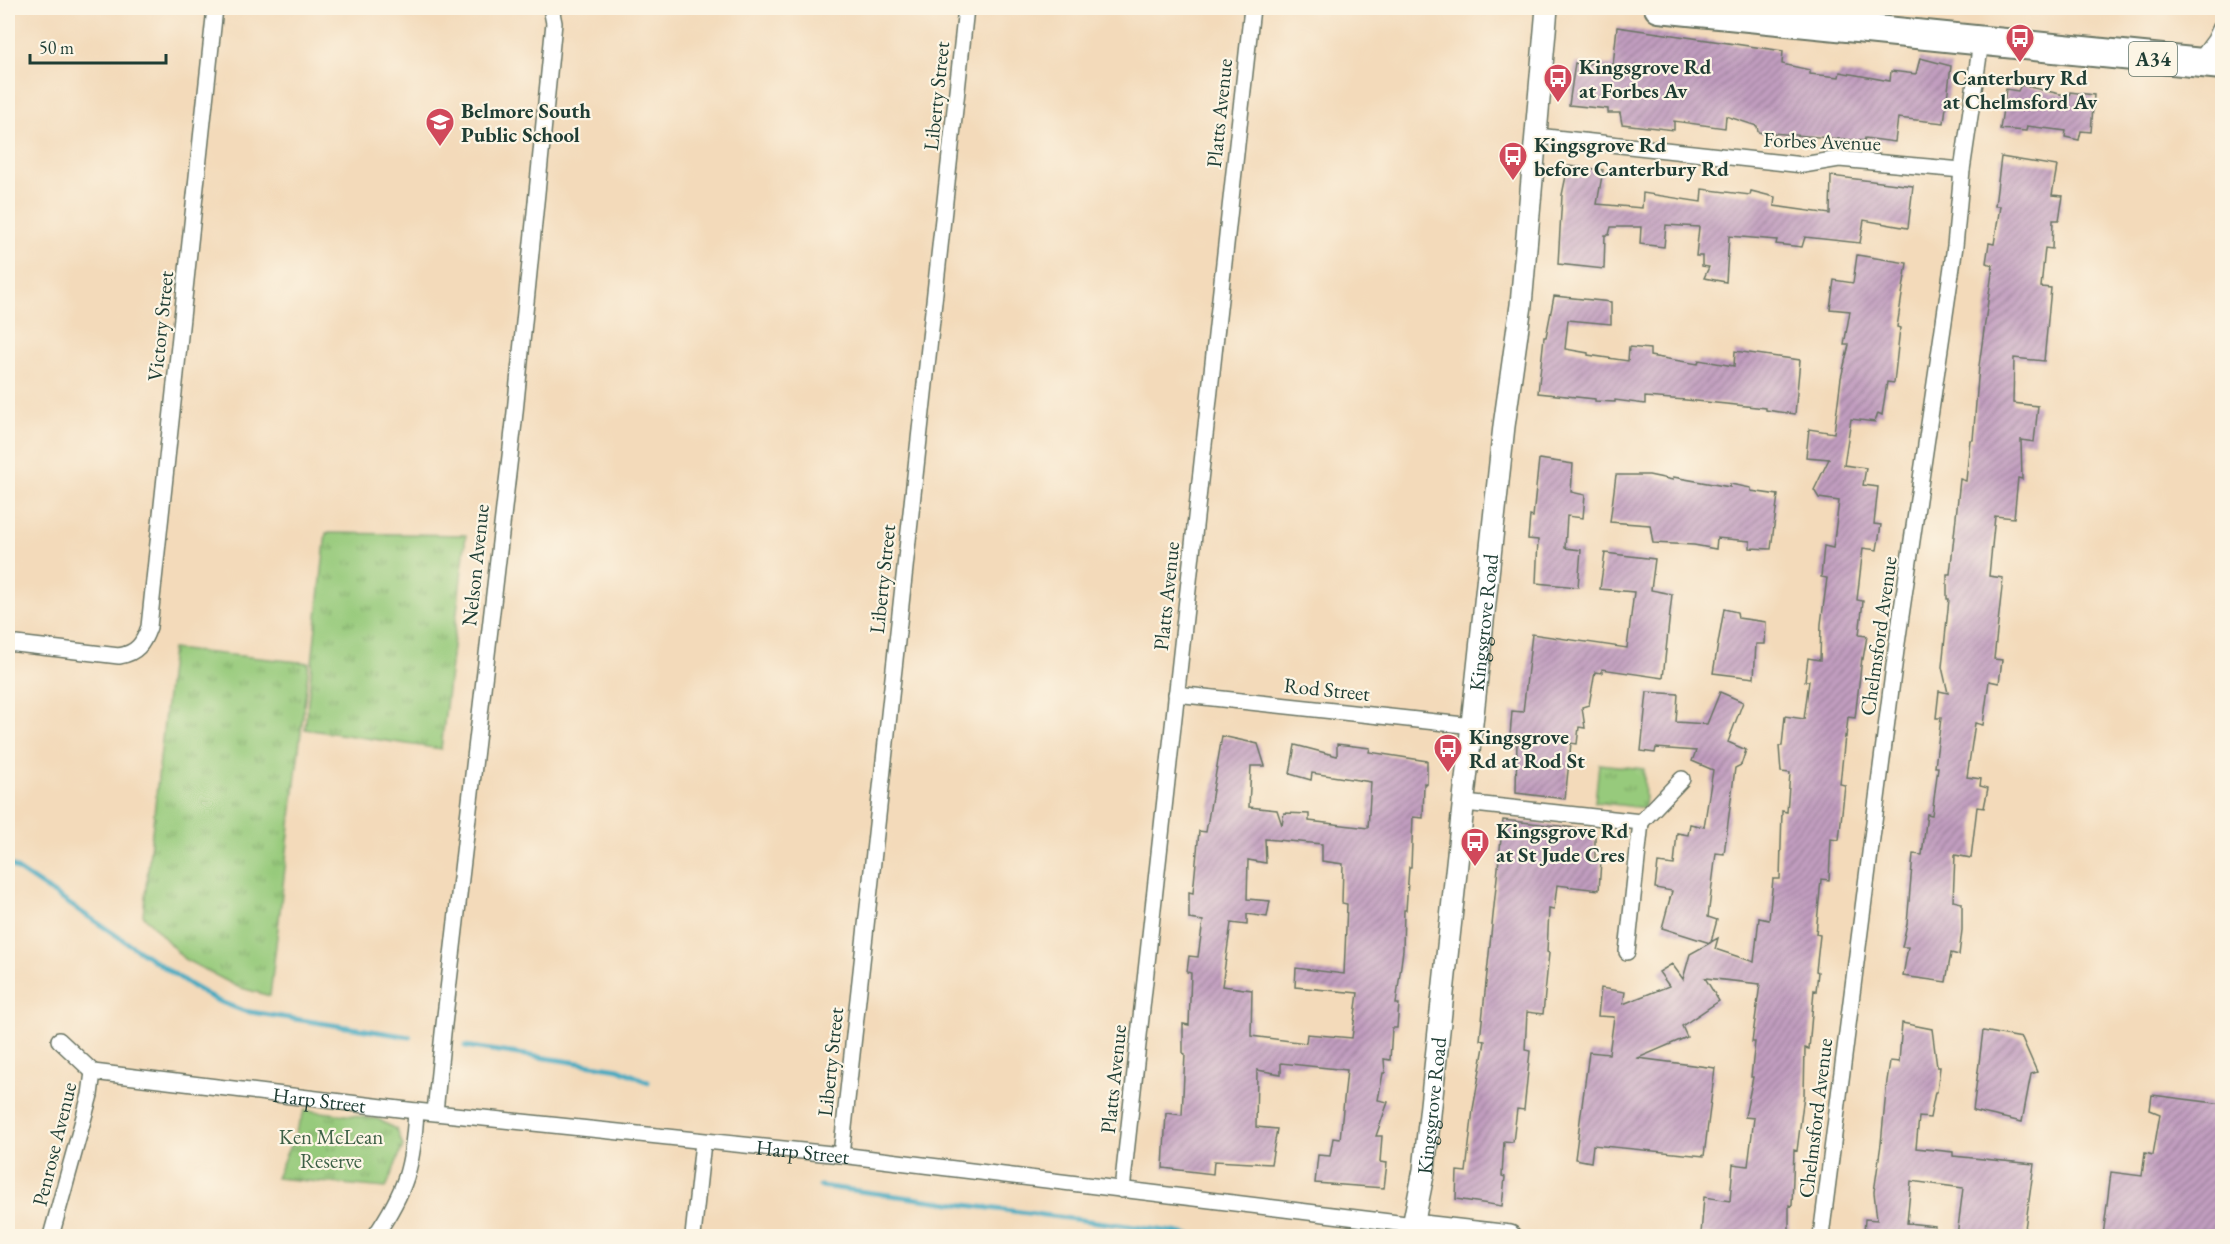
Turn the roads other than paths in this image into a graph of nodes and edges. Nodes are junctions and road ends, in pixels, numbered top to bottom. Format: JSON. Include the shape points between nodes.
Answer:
{"nodes":[{"id":1,"x":214,"y":8,"type":"edge"},
{"id":2,"x":561,"y":8,"type":"edge"},
{"id":3,"x":966,"y":8,"type":"edge"},
{"id":4,"x":1252,"y":8,"type":"edge"},
{"id":5,"x":1547,"y":8,"type":"edge"},
{"id":6,"x":1659,"y":8,"type":"edge"},
{"id":7,"x":552,"y":15,"type":"edge"},
{"id":8,"x":2223,"y":25,"type":"edge"},
{"id":9,"x":1981,"y":42,"type":"junction"},
{"id":10,"x":2210,"y":64,"type":"edge"},
{"id":11,"x":1537,"y":136,"type":"junction"},
{"id":12,"x":1962,"y":170,"type":"junction"},
{"id":13,"x":8,"y":644,"type":"edge"},
{"id":14,"x":1176,"y":694,"type":"junction"},
{"id":15,"x":1473,"y":726,"type":"junction"},
{"id":16,"x":1682,"y":779,"type":"dead end"},
{"id":17,"x":1465,"y":803,"type":"junction"},
{"id":18,"x":1641,"y":822,"type":"junction"},
{"id":19,"x":1627,"y":952,"type":"dead end"},
{"id":20,"x":59,"y":1040,"type":"dead end"},
{"id":21,"x":93,"y":1072,"type":"junction"},
{"id":22,"x":416,"y":1111,"type":"junction"},
{"id":23,"x":435,"y":1112,"type":"junction"},
{"id":24,"x":703,"y":1142,"type":"junction"},
{"id":25,"x":841,"y":1155,"type":"junction"},
{"id":26,"x":1122,"y":1190,"type":"junction"},
{"id":27,"x":1412,"y":1231,"type":"edge"},
{"id":28,"x":51,"y":1236,"type":"edge"},
{"id":29,"x":375,"y":1236,"type":"edge"},
{"id":30,"x":693,"y":1236,"type":"edge"},
{"id":31,"x":1510,"y":1236,"type":"edge"},
{"id":32,"x":1821,"y":1236,"type":"edge"}],
"edges":[{"from":1,"to":13,"type":"street","name":"Victory Street","via":[[149,627],[140,647],[131,654],[107,656]]},
{"from":2,"to":7,"type":"street","name":"Nelson Avenue"},
{"from":3,"to":25,"type":"street","name":"Liberty Street"},
{"from":4,"to":14,"type":"street","name":"Platts Avenue"},
{"from":5,"to":11,"type":"main road","name":"Kingsgrove Road"},
{"from":6,"to":9,"type":"highway","number":"A34"},
{"from":7,"to":23,"type":"street","name":"Nelson Avenue","via":[[514,422]]},
{"from":8,"to":10,"type":"street"},
{"from":9,"to":10,"type":"highway","number":"A34"},
{"from":9,"to":12,"type":"street","name":"Chelmsford Avenue"},
{"from":11,"to":12,"type":"street","name":"Forbes Avenue","via":[[1803,165],[1839,159]]},
{"from":11,"to":15,"type":"main road","name":"Kingsgrove Road"},
{"from":12,"to":32,"type":"street","name":"Chelmsford Avenue","via":[[1955,246],[1896,650]]},
{"from":14,"to":15,"type":"street","name":"Rod Street"},
{"from":14,"to":26,"type":"street","name":"Platts Avenue"},
{"from":15,"to":17,"type":"main road","name":"Kingsgrove Road"},
{"from":16,"to":18,"type":"street"},
{"from":17,"to":18,"type":"street"},
{"from":17,"to":27,"type":"main road","name":"Kingsgrove Road","via":[[1424,1170]]},
{"from":18,"to":19,"type":"street"},
{"from":20,"to":21,"type":"street","name":"Penrose Avenue"},
{"from":21,"to":22,"type":"street","name":"Harp Street"},
{"from":21,"to":28,"type":"street","name":"Penrose Avenue"},
{"from":22,"to":23,"type":"street","name":"Harp Street"},
{"from":22,"to":29,"type":"street","via":[[412,1161],[403,1190]]},
{"from":23,"to":24,"type":"street","name":"Harp Street"},
{"from":24,"to":25,"type":"street","name":"Harp Street"},
{"from":24,"to":30,"type":"street"},
{"from":25,"to":26,"type":"street","name":"Harp Street"},
{"from":26,"to":27,"type":"street","name":"Harp Street"},
{"from":27,"to":31,"type":"main road","name":"Harp Street"}]}
